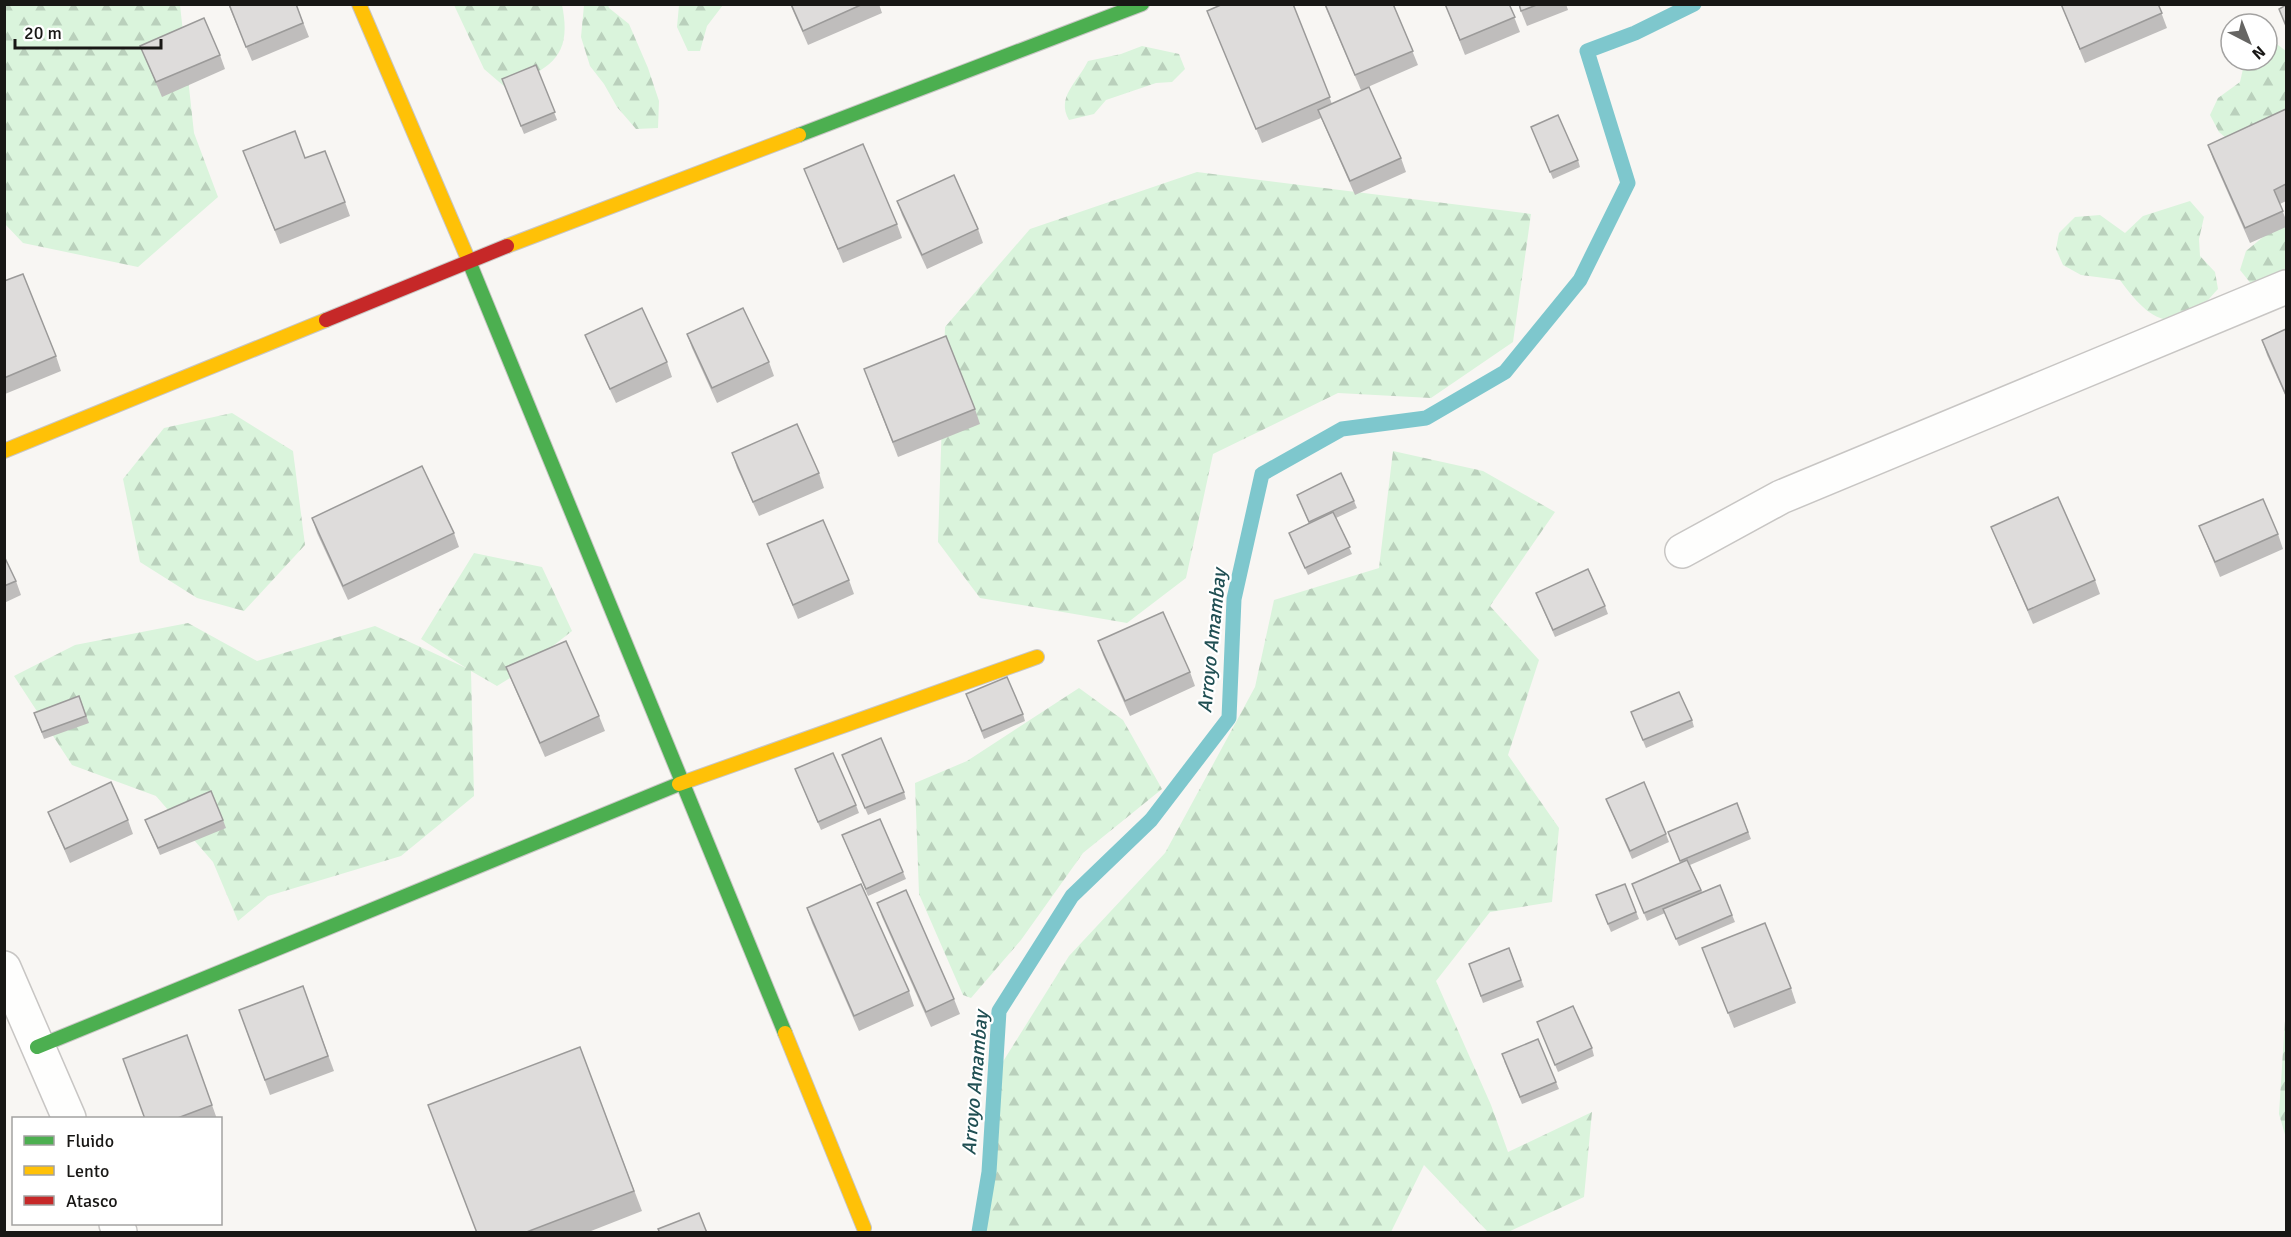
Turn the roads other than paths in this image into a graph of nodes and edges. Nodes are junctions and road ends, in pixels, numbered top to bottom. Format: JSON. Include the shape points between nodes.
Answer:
{"nodes":[{"id":1,"x":359,"y":4,"type":"edge"},
{"id":2,"x":1142,"y":4,"type":"edge"},
{"id":3,"x":469,"y":261,"type":"junction"},
{"id":4,"x":2286,"y":287,"type":"edge"},
{"id":5,"x":4,"y":451,"type":"edge"},
{"id":6,"x":1682,"y":551,"type":"dead end"},
{"id":7,"x":1037,"y":657,"type":"dead end"},
{"id":8,"x":682,"y":783,"type":"junction"},
{"id":9,"x":4,"y":968,"type":"edge"},
{"id":10,"x":37,"y":1047,"type":"junction"},
{"id":11,"x":68,"y":1117,"type":"edge"},
{"id":12,"x":864,"y":1228,"type":"dead end"}],
"edges":[{"from":1,"to":3,"type":"street"},
{"from":2,"to":3,"type":"street"},
{"from":3,"to":5,"type":"street"},
{"from":3,"to":8,"type":"street"},
{"from":4,"to":6,"type":"street","via":[[1781,497]]},
{"from":7,"to":8,"type":"street"},
{"from":8,"to":10,"type":"street"},
{"from":8,"to":12,"type":"street"},
{"from":9,"to":10,"type":"street"},
{"from":10,"to":11,"type":"street"}]}
